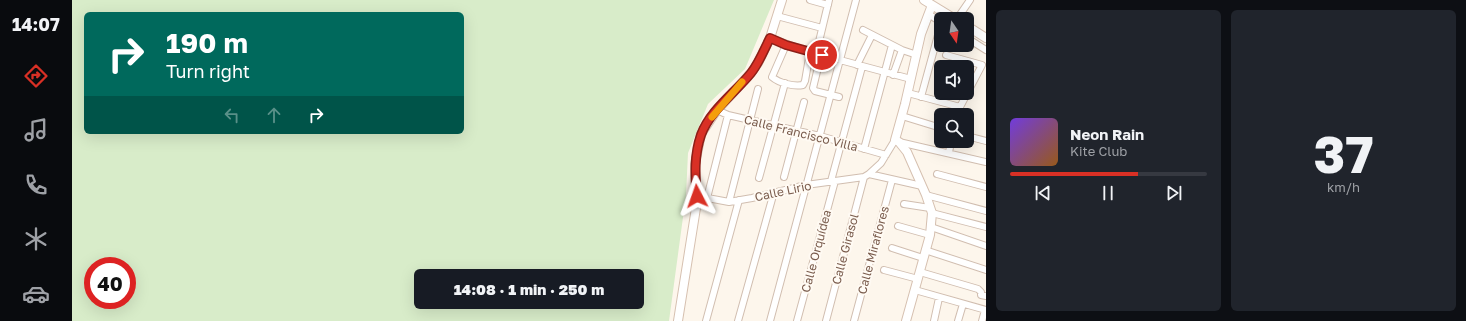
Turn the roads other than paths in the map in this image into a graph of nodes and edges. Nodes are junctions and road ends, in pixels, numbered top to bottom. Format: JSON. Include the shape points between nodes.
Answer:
{"nodes":[{"id":1,"x":782,"y":0,"type":"edge"},
{"id":2,"x":810,"y":0,"type":"edge"},
{"id":3,"x":856,"y":0,"type":"edge"},
{"id":4,"x":924,"y":0,"type":"edge"},
{"id":5,"x":970,"y":0,"type":"edge"},
{"id":6,"x":828,"y":2,"type":"edge"},
{"id":7,"x":932,"y":5,"type":"junction"},
{"id":8,"x":944,"y":12,"type":"edge"},
{"id":9,"x":961,"y":12,"type":"edge"},
{"id":10,"x":928,"y":14,"type":"junction"},
{"id":11,"x":777,"y":16,"type":"junction"},
{"id":12,"x":934,"y":18,"type":"edge"},
{"id":13,"x":822,"y":28,"type":"junction"},
{"id":14,"x":863,"y":30,"type":"dead end"},
{"id":15,"x":974,"y":30,"type":"edge"},
{"id":16,"x":872,"y":35,"type":"junction"},
{"id":17,"x":770,"y":38,"type":"junction"},
{"id":18,"x":986,"y":38,"type":"edge"},
{"id":19,"x":974,"y":42,"type":"edge"},
{"id":20,"x":786,"y":45,"type":"junction"},
{"id":21,"x":892,"y":45,"type":"junction"},
{"id":22,"x":902,"y":50,"type":"junction"},
{"id":23,"x":934,"y":50,"type":"edge"},
{"id":24,"x":986,"y":50,"type":"edge"},
{"id":25,"x":816,"y":53,"type":"junction"},
{"id":26,"x":917,"y":55,"type":"junction"},
{"id":27,"x":946,"y":55,"type":"dead end"},
{"id":28,"x":840,"y":60,"type":"junction"},
{"id":29,"x":964,"y":60,"type":"edge"},
{"id":30,"x":974,"y":63,"type":"edge"},
{"id":31,"x":859,"y":66,"type":"junction"},
{"id":32,"x":884,"y":72,"type":"junction"},
{"id":33,"x":893,"y":75,"type":"junction"},
{"id":34,"x":974,"y":78,"type":"edge"},
{"id":35,"x":911,"y":79,"type":"junction"},
{"id":36,"x":785,"y":83,"type":"junction"},
{"id":37,"x":758,"y":89,"type":"dead end"},
{"id":38,"x":908,"y":93,"type":"junction"},
{"id":39,"x":831,"y":96,"type":"junction"},
{"id":40,"x":922,"y":97,"type":"junction"},
{"id":41,"x":839,"y":98,"type":"dead end"},
{"id":42,"x":963,"y":100,"type":"edge"},
{"id":43,"x":804,"y":102,"type":"dead end"},
{"id":44,"x":960,"y":107,"type":"joint"},
{"id":45,"x":717,"y":110,"type":"junction"},
{"id":46,"x":728,"y":115,"type":"junction"},
{"id":47,"x":902,"y":116,"type":"junction"},
{"id":48,"x":751,"y":120,"type":"junction"},
{"id":49,"x":773,"y":126,"type":"junction"},
{"id":50,"x":934,"y":126,"type":"edge"},
{"id":51,"x":796,"y":131,"type":"junction"},
{"id":52,"x":820,"y":136,"type":"junction"},
{"id":53,"x":974,"y":138,"type":"edge"},
{"id":54,"x":897,"y":141,"type":"junction"},
{"id":55,"x":986,"y":141,"type":"edge"},
{"id":56,"x":842,"y":142,"type":"junction"},
{"id":57,"x":950,"y":148,"type":"edge"},
{"id":58,"x":864,"y":149,"type":"junction"},
{"id":59,"x":949,"y":153,"type":"junction"},
{"id":60,"x":886,"y":155,"type":"junction"},
{"id":61,"x":986,"y":162,"type":"edge"},
{"id":62,"x":937,"y":174,"type":"dead end"},
{"id":63,"x":866,"y":176,"type":"junction"},
{"id":64,"x":784,"y":177,"type":"dead end"},
{"id":65,"x":759,"y":178,"type":"dead end"},
{"id":66,"x":892,"y":180,"type":"junction"},
{"id":67,"x":833,"y":181,"type":"junction"},
{"id":68,"x":806,"y":185,"type":"junction"},
{"id":69,"x":922,"y":186,"type":"junction"},
{"id":70,"x":986,"y":187,"type":"edge"},
{"id":71,"x":774,"y":192,"type":"junction"},
{"id":72,"x":926,"y":195,"type":"junction"},
{"id":73,"x":697,"y":196,"type":"junction"},
{"id":74,"x":707,"y":198,"type":"junction"},
{"id":75,"x":739,"y":200,"type":"junction"},
{"id":76,"x":729,"y":202,"type":"junction"},
{"id":77,"x":904,"y":204,"type":"dead end"},
{"id":78,"x":931,"y":210,"type":"junction"},
{"id":79,"x":986,"y":211,"type":"edge"},
{"id":80,"x":898,"y":226,"type":"dead end"},
{"id":81,"x":986,"y":227,"type":"edge"},
{"id":82,"x":930,"y":231,"type":"junction"},
{"id":83,"x":986,"y":246,"type":"edge"},
{"id":84,"x":892,"y":248,"type":"dead end"},
{"id":85,"x":924,"y":254,"type":"junction"},
{"id":86,"x":884,"y":270,"type":"dead end"},
{"id":87,"x":986,"y":270,"type":"edge"},
{"id":88,"x":919,"y":276,"type":"junction"},
{"id":89,"x":915,"y":290,"type":"junction"},
{"id":90,"x":986,"y":296,"type":"edge"},
{"id":91,"x":939,"y":298,"type":"junction"},
{"id":92,"x":963,"y":304,"type":"junction"},
{"id":93,"x":985,"y":310,"type":"edge"},
{"id":94,"x":678,"y":321,"type":"edge"},
{"id":95,"x":706,"y":321,"type":"edge"},
{"id":96,"x":738,"y":321,"type":"edge"},
{"id":97,"x":770,"y":321,"type":"edge"},
{"id":98,"x":797,"y":321,"type":"edge"},
{"id":99,"x":826,"y":321,"type":"edge"},
{"id":100,"x":854,"y":321,"type":"edge"},
{"id":101,"x":906,"y":321,"type":"edge"},
{"id":102,"x":934,"y":321,"type":"edge"},
{"id":103,"x":958,"y":321,"type":"edge"},
{"id":104,"x":982,"y":321,"type":"edge"}],
"edges":[{"from":1,"to":11,"type":"street"},
{"from":2,"to":6,"type":"street"},
{"from":3,"to":28,"type":"street"},
{"from":4,"to":7,"type":"street"},
{"from":5,"to":9,"type":"street"},
{"from":6,"to":13,"type":"street"},
{"from":7,"to":8,"type":"street"},
{"from":7,"to":10,"type":"street"},
{"from":10,"to":12,"type":"street"},
{"from":10,"to":26,"type":"street"},
{"from":11,"to":13,"type":"street"},
{"from":11,"to":17,"type":"street"},
{"from":13,"to":25,"type":"street"},
{"from":14,"to":16,"type":"street"},
{"from":15,"to":18,"type":"street"},
{"from":16,"to":21,"type":"street"},
{"from":16,"to":31,"type":"street","name":"Calle Orquídea"},
{"from":17,"to":20,"type":"street"},
{"from":17,"to":45,"type":"street","via":[[751,74]]},
{"from":19,"to":24,"type":"street"},
{"from":20,"to":25,"type":"street"},
{"from":20,"to":36,"type":"street","via":[[772,76]]},
{"from":21,"to":22,"type":"street"},
{"from":21,"to":32,"type":"street"},
{"from":22,"to":26,"type":"street"},
{"from":22,"to":33,"type":"street"},
{"from":23,"to":40,"type":"street"},
{"from":25,"to":28,"type":"street"},
{"from":25,"to":36,"type":"street","via":[[803,85]]},
{"from":25,"to":39,"type":"street","via":[[813,88]]},
{"from":26,"to":35,"type":"street"},
{"from":27,"to":29,"type":"street"},
{"from":28,"to":31,"type":"street"},
{"from":28,"to":39,"type":"street"},
{"from":30,"to":34,"type":"street","via":[[982,65]]},
{"from":31,"to":32,"type":"street"},
{"from":31,"to":56,"type":"street","name":"Calle Orquídea"},
{"from":32,"to":33,"type":"street"},
{"from":32,"to":58,"type":"street"},
{"from":33,"to":35,"type":"street"},
{"from":35,"to":38,"type":"street"},
{"from":36,"to":49,"type":"street"},
{"from":37,"to":48,"type":"street"},
{"from":38,"to":40,"type":"street"},
{"from":38,"to":47,"type":"street"},
{"from":39,"to":41,"type":"street"},
{"from":39,"to":52,"type":"street"},
{"from":40,"to":44,"type":"street"},
{"from":42,"to":44,"type":"street"},
{"from":43,"to":51,"type":"street"},
{"from":45,"to":46,"type":"street","name":"Calle Francisco Villa"},
{"from":45,"to":73,"type":"street","via":[[701,134],[695,164]]},
{"from":46,"to":48,"type":"street","name":"Calle Francisco Villa"},
{"from":46,"to":74,"type":"street"},
{"from":47,"to":50,"type":"street"},
{"from":47,"to":54,"type":"street"},
{"from":48,"to":49,"type":"street","name":"Calle Francisco Villa"},
{"from":48,"to":76,"type":"street"},
{"from":49,"to":51,"type":"street","name":"Calle Francisco Villa"},
{"from":49,"to":65,"type":"street"},
{"from":51,"to":52,"type":"street","name":"Calle Francisco Villa"},
{"from":51,"to":64,"type":"street"},
{"from":52,"to":56,"type":"street","name":"Calle Francisco Villa"},
{"from":52,"to":68,"type":"street"},
{"from":53,"to":55,"type":"street"},
{"from":54,"to":59,"type":"street"},
{"from":54,"to":60,"type":"street"},
{"from":54,"to":69,"type":"street","via":[[907,152]]},
{"from":56,"to":58,"type":"street","name":"Calle Francisco Villa"},
{"from":56,"to":67,"type":"street","name":"Calle Orquídea"},
{"from":57,"to":59,"type":"street"},
{"from":58,"to":60,"type":"street","name":"Calle Francisco Villa"},
{"from":59,"to":61,"type":"street"},
{"from":60,"to":63,"type":"street"},
{"from":62,"to":70,"type":"street"},
{"from":63,"to":66,"type":"street","name":"Calle Lirio"},
{"from":63,"to":67,"type":"street","name":"Calle Lirio"},
{"from":63,"to":99,"type":"street","name":"Calle Girasol"},
{"from":66,"to":69,"type":"street","name":"Calle Lirio"},
{"from":66,"to":100,"type":"street","name":"Calle Miraflores"},
{"from":67,"to":68,"type":"street","name":"Calle Lirio"},
{"from":67,"to":98,"type":"street","name":"Calle Orquídea"},
{"from":68,"to":71,"type":"street","name":"Calle Lirio"},
{"from":68,"to":97,"type":"street"},
{"from":69,"to":72,"type":"street"},
{"from":71,"to":75,"type":"street","name":"Calle Lirio"},
{"from":71,"to":96,"type":"street"},
{"from":72,"to":78,"type":"street"},
{"from":72,"to":79,"type":"street"},
{"from":73,"to":74,"type":"street","name":"Calle Lirio"},
{"from":73,"to":94,"type":"street"},
{"from":74,"to":76,"type":"street","name":"Calle Lirio"},
{"from":75,"to":76,"type":"street","name":"Calle Lirio"},
{"from":75,"to":95,"type":"street"},
{"from":77,"to":78,"type":"street"},
{"from":78,"to":81,"type":"street"},
{"from":78,"to":82,"type":"street"},
{"from":80,"to":82,"type":"street"},
{"from":82,"to":83,"type":"street"},
{"from":82,"to":85,"type":"street"},
{"from":84,"to":85,"type":"street"},
{"from":85,"to":87,"type":"street"},
{"from":85,"to":88,"type":"street"},
{"from":86,"to":88,"type":"street"},
{"from":88,"to":89,"type":"street"},
{"from":88,"to":90,"type":"street","via":[[978,289],[981,295]]},
{"from":89,"to":91,"type":"street"},
{"from":89,"to":101,"type":"street"},
{"from":91,"to":92,"type":"street"},
{"from":91,"to":102,"type":"street"},
{"from":92,"to":93,"type":"street"},
{"from":92,"to":103,"type":"street"},
{"from":93,"to":104,"type":"street"}]}
